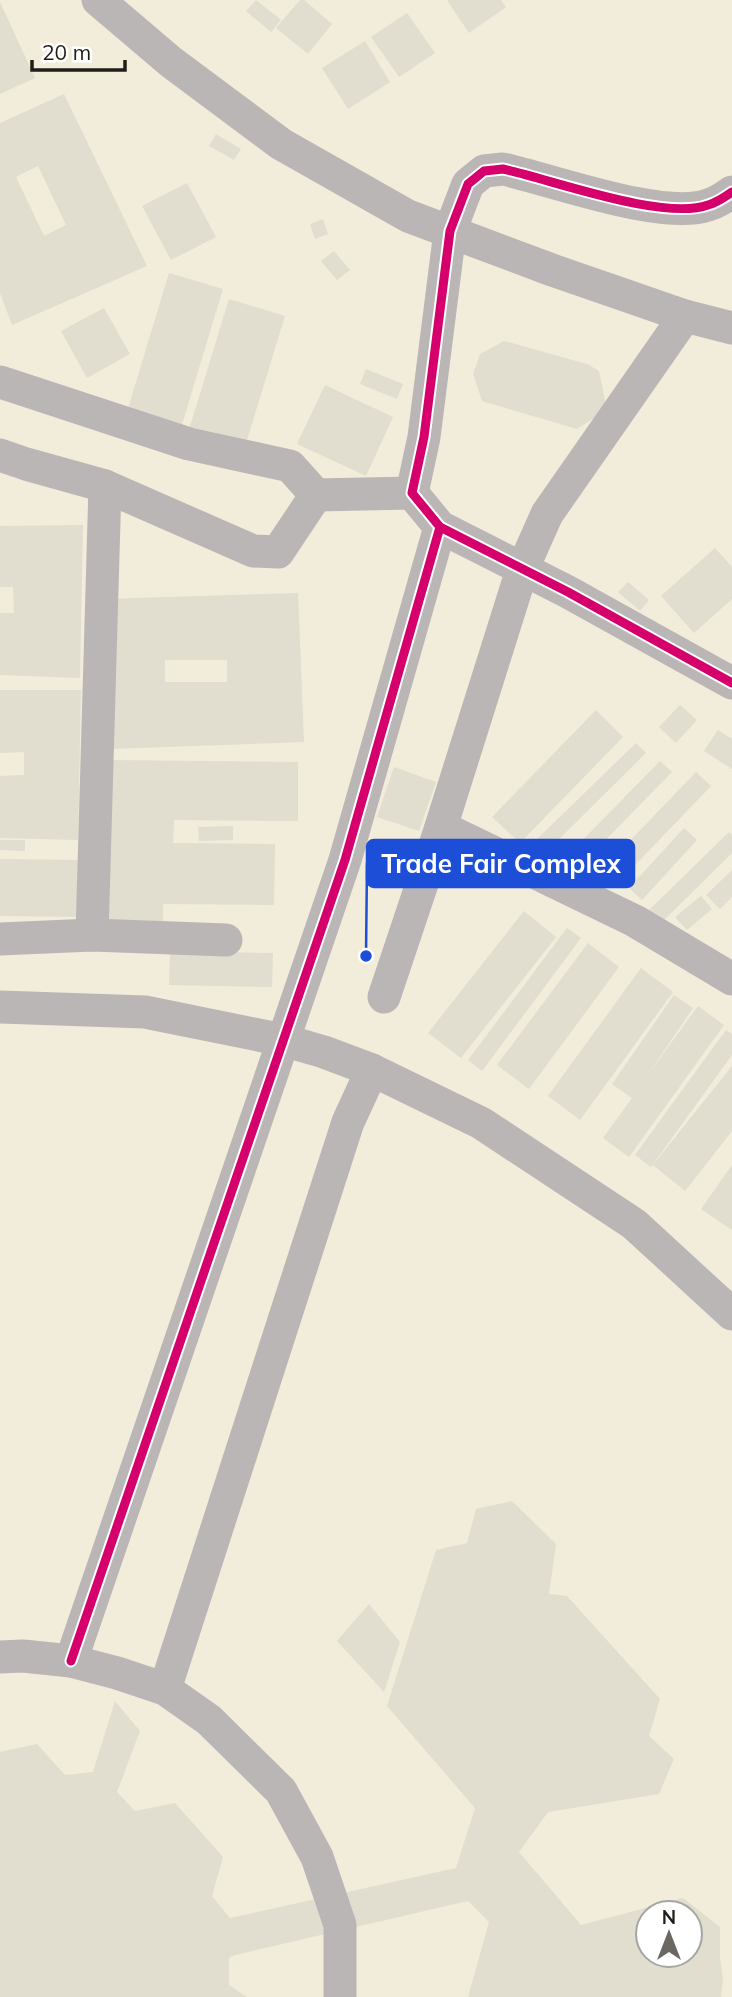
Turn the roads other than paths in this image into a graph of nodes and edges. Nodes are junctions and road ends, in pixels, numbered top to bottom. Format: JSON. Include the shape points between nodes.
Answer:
{"nodes":[{"id":1,"x":98,"y":0,"type":"edge"},
{"id":2,"x":732,"y":192,"type":"edge"},
{"id":3,"x":450,"y":231,"type":"junction"},
{"id":4,"x":685,"y":316,"type":"junction"},
{"id":5,"x":732,"y":328,"type":"edge"},
{"id":6,"x":0,"y":382,"type":"edge"},
{"id":7,"x":0,"y":455,"type":"edge"},
{"id":8,"x":105,"y":486,"type":"junction"},
{"id":9,"x":412,"y":493,"type":"junction"},
{"id":10,"x":316,"y":495,"type":"junction"},
{"id":11,"x":440,"y":527,"type":"junction"},
{"id":12,"x":522,"y":570,"type":"junction"},
{"id":13,"x":732,"y":682,"type":"edge"},
{"id":14,"x":441,"y":827,"type":"junction"},
{"id":15,"x":92,"y":936,"type":"junction"},
{"id":16,"x":0,"y":939,"type":"edge"},
{"id":17,"x":226,"y":940,"type":"dead end"},
{"id":18,"x":732,"y":979,"type":"edge"},
{"id":19,"x":384,"y":997,"type":"dead end"},
{"id":20,"x":0,"y":1007,"type":"edge"},
{"id":21,"x":283,"y":1040,"type":"junction"},
{"id":22,"x":372,"y":1070,"type":"junction"},
{"id":23,"x":732,"y":1314,"type":"edge"},
{"id":24,"x":0,"y":1657,"type":"edge"},
{"id":25,"x":71,"y":1661,"type":"junction"},
{"id":26,"x":165,"y":1689,"type":"junction"},
{"id":27,"x":340,"y":1997,"type":"edge"}],
"edges":[{"from":1,"to":3,"type":"street","via":[[171,62],[281,144],[408,216]]},
{"from":2,"to":3,"type":"street","via":[[708,206],[678,209],[638,204],[503,169],[484,171],[468,184]]},
{"from":3,"to":4,"type":"street"},
{"from":3,"to":9,"type":"street","via":[[424,437]]},
{"from":4,"to":5,"type":"street"},
{"from":4,"to":12,"type":"street","via":[[547,514]]},
{"from":6,"to":10,"type":"street","via":[[189,444],[290,466]]},
{"from":7,"to":8,"type":"street"},
{"from":8,"to":10,"type":"street","via":[[253,551],[278,552]]},
{"from":8,"to":15,"type":"street"},
{"from":9,"to":10,"type":"street"},
{"from":9,"to":11,"type":"street"},
{"from":11,"to":12,"type":"street"},
{"from":11,"to":21,"type":"street","via":[[345,860]]},
{"from":12,"to":13,"type":"street"},
{"from":12,"to":14,"type":"street"},
{"from":14,"to":18,"type":"street","via":[[635,920]]},
{"from":14,"to":19,"type":"street"},
{"from":15,"to":16,"type":"street"},
{"from":15,"to":17,"type":"street"},
{"from":20,"to":21,"type":"street","via":[[145,1012]]},
{"from":21,"to":22,"type":"street"},
{"from":21,"to":25,"type":"street"},
{"from":22,"to":23,"type":"street","via":[[481,1123],[592,1195],[634,1224]]},
{"from":22,"to":26,"type":"street","via":[[348,1122]]},
{"from":24,"to":25,"type":"street"},
{"from":25,"to":26,"type":"street"},
{"from":26,"to":27,"type":"street","via":[[209,1720],[281,1791],[317,1857],[340,1925]]}]}
